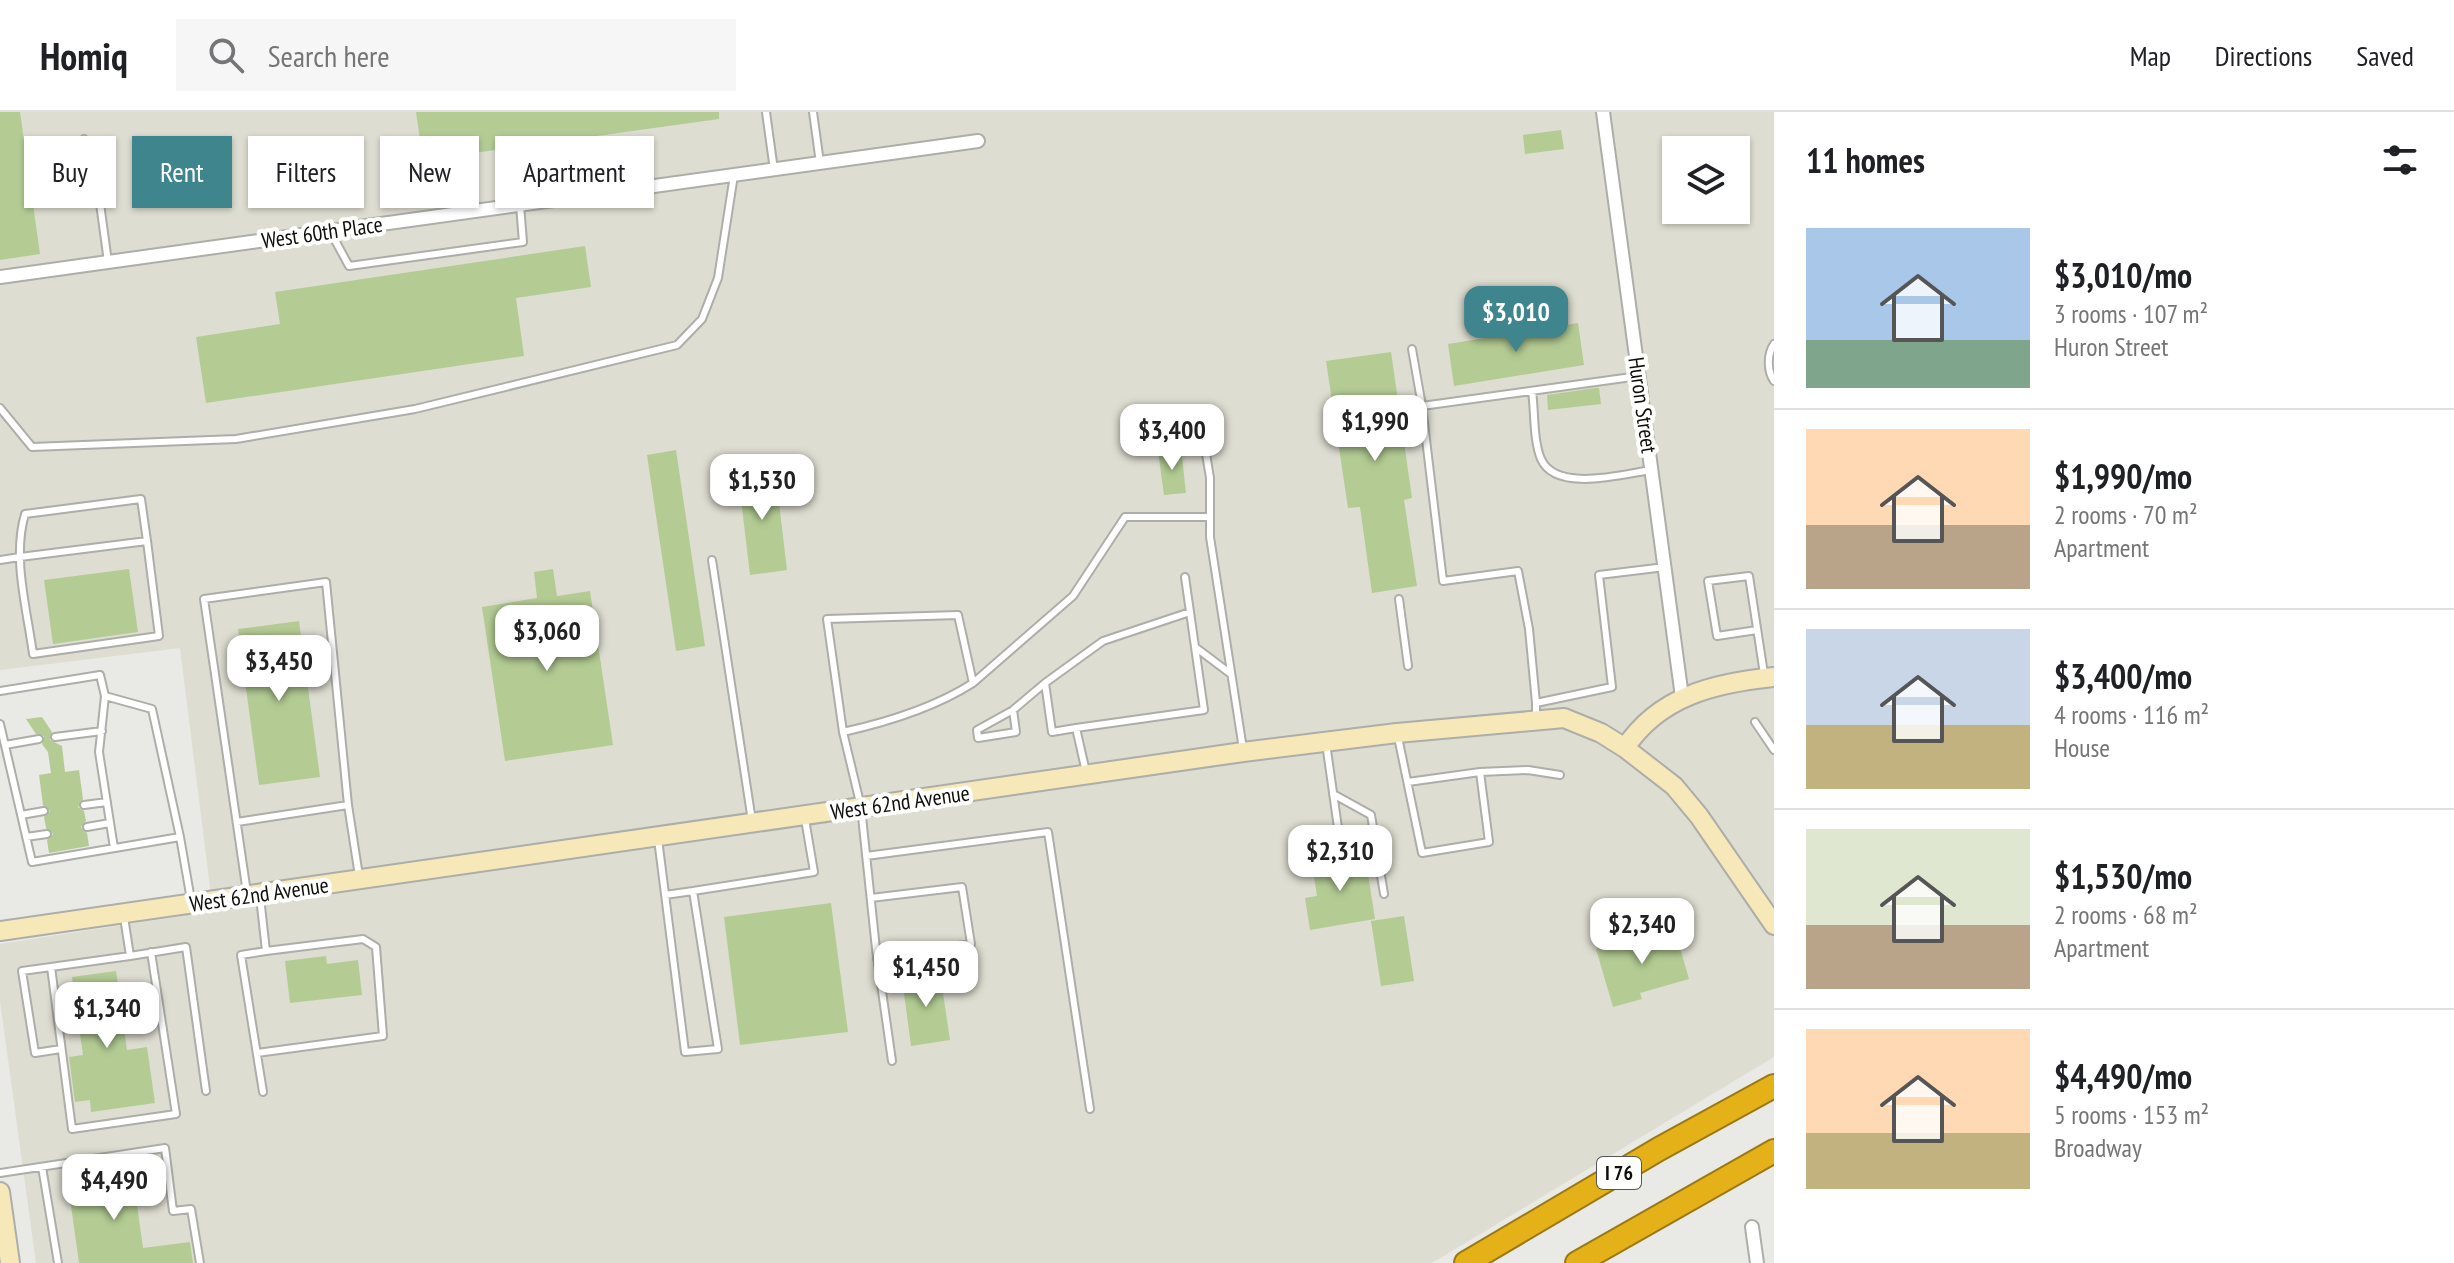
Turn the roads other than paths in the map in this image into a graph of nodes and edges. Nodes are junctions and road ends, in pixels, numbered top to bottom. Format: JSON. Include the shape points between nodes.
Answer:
{"nodes":[{"id":1,"x":766,"y":112,"type":"edge"},
{"id":2,"x":813,"y":112,"type":"edge"},
{"id":3,"x":1603,"y":112,"type":"edge"},
{"id":4,"x":978,"y":141,"type":"dead end"},
{"id":5,"x":820,"y":163,"type":"junction"},
{"id":6,"x":774,"y":170,"type":"junction"},
{"id":7,"x":734,"y":175,"type":"junction"},
{"id":8,"x":654,"y":186,"type":"edge"},
{"id":9,"x":101,"y":208,"type":"edge"},
{"id":10,"x":498,"y":208,"type":"edge"},
{"id":11,"x":520,"y":208,"type":"edge"},
{"id":12,"x":330,"y":231,"type":"junction"},
{"id":13,"x":108,"y":262,"type":"junction"},
{"id":14,"x":0,"y":277,"type":"edge"},
{"id":15,"x":1774,"y":344,"type":"edge"},
{"id":16,"x":1412,"y":349,"type":"dead end"},
{"id":17,"x":1639,"y":376,"type":"junction"},
{"id":18,"x":1774,"y":381,"type":"edge"},
{"id":19,"x":1532,"y":391,"type":"junction"},
{"id":20,"x":1422,"y":406,"type":"junction"},
{"id":21,"x":0,"y":408,"type":"edge"},
{"id":22,"x":1200,"y":417,"type":"dead end"},
{"id":23,"x":1651,"y":470,"type":"junction"},
{"id":24,"x":1210,"y":517,"type":"junction"},
{"id":25,"x":147,"y":541,"type":"junction"},
{"id":26,"x":20,"y":557,"type":"junction"},
{"id":27,"x":0,"y":560,"type":"edge"},
{"id":28,"x":712,"y":560,"type":"dead end"},
{"id":29,"x":1665,"y":567,"type":"junction"},
{"id":30,"x":1185,"y":577,"type":"dead end"},
{"id":31,"x":1399,"y":599,"type":"dead end"},
{"id":32,"x":1190,"y":612,"type":"junction"},
{"id":33,"x":1757,"y":630,"type":"junction"},
{"id":34,"x":1195,"y":647,"type":"junction"},
{"id":35,"x":1408,"y":666,"type":"dead end"},
{"id":36,"x":1232,"y":675,"type":"junction"},
{"id":37,"x":1769,"y":677,"type":"edge"},
{"id":38,"x":973,"y":683,"type":"junction"},
{"id":39,"x":1045,"y":683,"type":"junction"},
{"id":40,"x":0,"y":691,"type":"edge"},
{"id":41,"x":105,"y":696,"type":"junction"},
{"id":42,"x":1682,"y":697,"type":"junction"},
{"id":43,"x":1013,"y":710,"type":"junction"},
{"id":44,"x":1536,"y":711,"type":"junction"},
{"id":45,"x":1755,"y":722,"type":"dead end"},
{"id":46,"x":0,"y":724,"type":"edge"},
{"id":47,"x":1076,"y":728,"type":"junction"},
{"id":48,"x":102,"y":731,"type":"junction"},
{"id":49,"x":843,"y":732,"type":"junction"},
{"id":50,"x":1397,"y":733,"type":"junction"},
{"id":51,"x":55,"y":737,"type":"dead end"},
{"id":52,"x":39,"y":739,"type":"dead end"},
{"id":53,"x":1326,"y":743,"type":"junction"},
{"id":54,"x":5,"y":745,"type":"junction"},
{"id":55,"x":1625,"y":748,"type":"junction"},
{"id":56,"x":1774,"y":750,"type":"edge"},
{"id":57,"x":1243,"y":752,"type":"junction"},
{"id":58,"x":1480,"y":772,"type":"junction"},
{"id":59,"x":1087,"y":775,"type":"junction"},
{"id":60,"x":1560,"y":775,"type":"dead end"},
{"id":61,"x":1408,"y":782,"type":"junction"},
{"id":62,"x":1333,"y":794,"type":"junction"},
{"id":63,"x":107,"y":802,"type":"junction"},
{"id":64,"x":84,"y":805,"type":"dead end"},
{"id":65,"x":348,"y":805,"type":"junction"},
{"id":66,"x":861,"y":807,"type":"junction"},
{"id":67,"x":44,"y":811,"type":"dead end"},
{"id":68,"x":21,"y":815,"type":"junction"},
{"id":69,"x":804,"y":815,"type":"junction"},
{"id":70,"x":752,"y":821,"type":"junction"},
{"id":71,"x":237,"y":822,"type":"junction"},
{"id":72,"x":110,"y":823,"type":"junction"},
{"id":73,"x":87,"y":827,"type":"dead end"},
{"id":74,"x":47,"y":834,"type":"dead end"},
{"id":75,"x":658,"y":835,"type":"junction"},
{"id":76,"x":26,"y":837,"type":"junction"},
{"id":77,"x":180,"y":837,"type":"junction"},
{"id":78,"x":1340,"y":842,"type":"dead end"},
{"id":79,"x":114,"y":848,"type":"junction"},
{"id":80,"x":866,"y":856,"type":"junction"},
{"id":81,"x":359,"y":880,"type":"junction"},
{"id":82,"x":693,"y":891,"type":"junction"},
{"id":83,"x":253,"y":894,"type":"junction"},
{"id":84,"x":1384,"y":894,"type":"dead end"},
{"id":85,"x":665,"y":895,"type":"junction"},
{"id":86,"x":871,"y":898,"type":"junction"},
{"id":87,"x":191,"y":904,"type":"junction"},
{"id":88,"x":123,"y":913,"type":"junction"},
{"id":89,"x":1774,"y":925,"type":"edge"},
{"id":90,"x":0,"y":931,"type":"edge"},
{"id":91,"x":266,"y":951,"type":"junction"},
{"id":92,"x":151,"y":952,"type":"junction"},
{"id":93,"x":130,"y":956,"type":"junction"},
{"id":94,"x":877,"y":959,"type":"junction"},
{"id":95,"x":51,"y":967,"type":"junction"},
{"id":96,"x":61,"y":1049,"type":"junction"},
{"id":97,"x":257,"y":1053,"type":"junction"},
{"id":98,"x":892,"y":1061,"type":"dead end"},
{"id":99,"x":1774,"y":1086,"type":"edge"},
{"id":100,"x":206,"y":1091,"type":"dead end"},
{"id":101,"x":263,"y":1092,"type":"dead end"},
{"id":102,"x":1090,"y":1109,"type":"dead end"},
{"id":103,"x":1774,"y":1151,"type":"edge"},
{"id":104,"x":42,"y":1167,"type":"junction"},
{"id":105,"x":0,"y":1173,"type":"edge"},
{"id":106,"x":0,"y":1192,"type":"edge"},
{"id":107,"x":1752,"y":1227,"type":"dead end"},
{"id":108,"x":10,"y":1263,"type":"edge"},
{"id":109,"x":58,"y":1263,"type":"edge"},
{"id":110,"x":200,"y":1263,"type":"edge"},
{"id":111,"x":1466,"y":1263,"type":"edge"},
{"id":112,"x":1577,"y":1263,"type":"edge"},
{"id":113,"x":1757,"y":1263,"type":"edge"}],
"edges":[{"from":1,"to":6,"type":"lane"},
{"from":2,"to":5,"type":"lane"},
{"from":3,"to":17,"type":"street","name":"Huron Street"},
{"from":4,"to":5,"type":"street","name":"West 60th Place"},
{"from":5,"to":6,"type":"street","name":"West 60th Place"},
{"from":6,"to":7,"type":"street","name":"West 60th Place"},
{"from":7,"to":8,"type":"street","name":"West 60th Place"},
{"from":7,"to":21,"type":"lane","via":[[718,278],[702,319],[677,345],[415,409],[236,439],[32,447]]},
{"from":9,"to":13,"type":"lane"},
{"from":10,"to":12,"type":"street","name":"West 60th Place"},
{"from":11,"to":12,"type":"lane","via":[[523,242],[349,266]]},
{"from":12,"to":13,"type":"street","name":"West 60th Place"},
{"from":13,"to":14,"type":"street","name":"West 60th Place"},
{"from":15,"to":18,"type":"lane","via":[[1769,352]]},
{"from":16,"to":20,"type":"lane"},
{"from":17,"to":19,"type":"lane"},
{"from":17,"to":23,"type":"street","name":"Huron Street"},
{"from":19,"to":20,"type":"lane"},
{"from":19,"to":23,"type":"lane","via":[[1541,458],[1549,471],[1575,480]]},
{"from":20,"to":44,"type":"lane","via":[[1443,581],[1518,571]]},
{"from":22,"to":24,"type":"lane"},
{"from":23,"to":29,"type":"street","name":"Huron Street"},
{"from":24,"to":36,"type":"lane"},
{"from":24,"to":38,"type":"lane","via":[[1125,517],[1073,596]]},
{"from":25,"to":26,"type":"lane"},
{"from":25,"to":26,"type":"lane","via":[[141,499],[25,514],[18,538]]},
{"from":25,"to":26,"type":"lane","via":[[159,636],[33,654]]},
{"from":26,"to":27,"type":"lane"},
{"from":28,"to":70,"type":"lane"},
{"from":29,"to":42,"type":"street","name":"Huron Street"},
{"from":29,"to":44,"type":"lane","via":[[1599,575],[1612,687]]},
{"from":30,"to":32,"type":"lane"},
{"from":31,"to":35,"type":"lane"},
{"from":32,"to":34,"type":"lane"},
{"from":32,"to":39,"type":"lane","via":[[1103,641]]},
{"from":33,"to":33,"type":"lane","via":[[1749,576],[1708,581],[1717,636]]},
{"from":33,"to":37,"type":"lane"},
{"from":34,"to":36,"type":"lane"},
{"from":34,"to":47,"type":"lane","via":[[1204,710]]},
{"from":36,"to":57,"type":"lane"},
{"from":37,"to":42,"type":"street"},
{"from":38,"to":49,"type":"lane","via":[[924,707]]},
{"from":38,"to":49,"type":"lane","via":[[958,615],[827,619]]},
{"from":39,"to":43,"type":"lane"},
{"from":39,"to":47,"type":"lane","via":[[1052,732]]},
{"from":40,"to":41,"type":"lane","via":[[100,675]]},
{"from":41,"to":48,"type":"lane"},
{"from":41,"to":77,"type":"lane","via":[[152,709]]},
{"from":42,"to":55,"type":"street","via":[[1643,723]]},
{"from":43,"to":43,"type":"lane","via":[[977,730],[978,738],[1016,732]]},
{"from":44,"to":50,"type":"street","name":"West 62nd Avenue"},
{"from":44,"to":55,"type":"street","name":"West 62nd Avenue","via":[[1601,733]]},
{"from":45,"to":56,"type":"lane"},
{"from":46,"to":54,"type":"lane"},
{"from":47,"to":59,"type":"lane"},
{"from":48,"to":51,"type":"lane"},
{"from":48,"to":63,"type":"lane","via":[[99,752]]},
{"from":49,"to":66,"type":"lane"},
{"from":50,"to":53,"type":"street","name":"West 62nd Avenue"},
{"from":50,"to":61,"type":"lane"},
{"from":52,"to":54,"type":"lane"},
{"from":53,"to":57,"type":"street","name":"West 62nd Avenue"},
{"from":53,"to":62,"type":"lane"},
{"from":54,"to":68,"type":"lane"},
{"from":55,"to":89,"type":"street","via":[[1682,796]]},
{"from":57,"to":59,"type":"street","name":"West 62nd Avenue"},
{"from":58,"to":60,"type":"lane"},
{"from":58,"to":61,"type":"lane"},
{"from":58,"to":61,"type":"lane","via":[[1489,842],[1422,853]]},
{"from":59,"to":66,"type":"street","name":"West 62nd Avenue"},
{"from":62,"to":78,"type":"lane"},
{"from":62,"to":84,"type":"lane","via":[[1371,815]]},
{"from":63,"to":64,"type":"lane"},
{"from":63,"to":72,"type":"lane"},
{"from":65,"to":71,"type":"lane"},
{"from":65,"to":71,"type":"lane","via":[[326,582],[204,599]]},
{"from":65,"to":81,"type":"lane"},
{"from":66,"to":69,"type":"street","name":"West 62nd Avenue"},
{"from":66,"to":80,"type":"lane"},
{"from":67,"to":68,"type":"lane"},
{"from":68,"to":76,"type":"lane"},
{"from":69,"to":70,"type":"street","name":"West 62nd Avenue"},
{"from":69,"to":82,"type":"lane","via":[[814,872]]},
{"from":70,"to":75,"type":"street","name":"West 62nd Avenue"},
{"from":71,"to":83,"type":"lane"},
{"from":72,"to":73,"type":"lane"},
{"from":72,"to":79,"type":"lane"},
{"from":74,"to":76,"type":"lane"},
{"from":75,"to":81,"type":"street","name":"West 62nd Avenue"},
{"from":75,"to":85,"type":"lane"},
{"from":76,"to":79,"type":"lane","via":[[32,862]]},
{"from":77,"to":79,"type":"lane"},
{"from":77,"to":87,"type":"lane"},
{"from":80,"to":86,"type":"lane"},
{"from":80,"to":102,"type":"lane","via":[[1048,832]]},
{"from":81,"to":83,"type":"street","name":"West 62nd Avenue"},
{"from":82,"to":85,"type":"lane"},
{"from":82,"to":85,"type":"lane","via":[[718,1049],[685,1052]]},
{"from":83,"to":87,"type":"street","name":"West 62nd Avenue"},
{"from":83,"to":91,"type":"lane"},
{"from":86,"to":94,"type":"lane"},
{"from":86,"to":94,"type":"lane","via":[[962,887],[971,944]]},
{"from":87,"to":88,"type":"street","name":"West 62nd Avenue"},
{"from":88,"to":90,"type":"street","name":"West 62nd Avenue"},
{"from":88,"to":93,"type":"lane"},
{"from":91,"to":97,"type":"lane","via":[[241,955]]},
{"from":91,"to":97,"type":"lane","via":[[363,939],[376,947],[383,1036]]},
{"from":92,"to":93,"type":"lane"},
{"from":92,"to":96,"type":"lane","via":[[176,1114],[72,1129]]},
{"from":92,"to":100,"type":"lane","via":[[186,947]]},
{"from":93,"to":95,"type":"lane"},
{"from":94,"to":98,"type":"lane"},
{"from":95,"to":96,"type":"lane"},
{"from":95,"to":96,"type":"lane","via":[[22,971],[35,1053]]},
{"from":97,"to":101,"type":"lane"},
{"from":99,"to":111,"type":"highway","number":"I 76"},
{"from":103,"to":112,"type":"highway","number":"I 76"},
{"from":104,"to":105,"type":"lane"},
{"from":104,"to":109,"type":"lane"},
{"from":104,"to":110,"type":"lane","via":[[165,1148],[173,1211],[191,1209]]},
{"from":106,"to":108,"type":"street"},
{"from":107,"to":113,"type":"street"}]}
